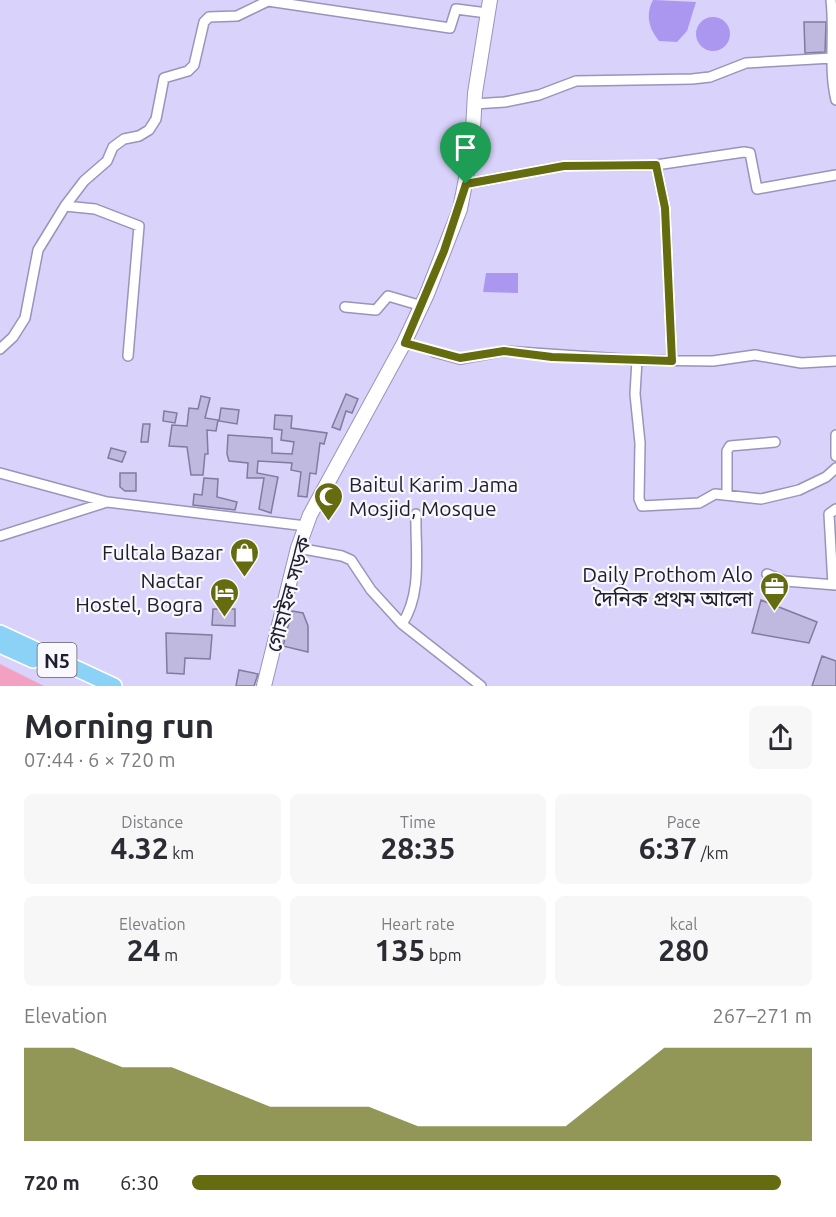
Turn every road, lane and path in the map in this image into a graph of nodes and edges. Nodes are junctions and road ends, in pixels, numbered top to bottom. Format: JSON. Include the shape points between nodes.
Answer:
{"nodes":[{"id":1,"x":831,"y":0,"type":"edge"},
{"id":2,"x":488,"y":7,"type":"edge"},
{"id":3,"x":835,"y":20,"type":"edge"},
{"id":4,"x":832,"y":58,"type":"junction"},
{"id":5,"x":836,"y":100,"type":"edge"},
{"id":6,"x":474,"y":104,"type":"junction"},
{"id":7,"x":656,"y":165,"type":"junction"},
{"id":8,"x":836,"y":175,"type":"edge"},
{"id":9,"x":466,"y":184,"type":"junction"},
{"id":10,"x":64,"y":206,"type":"junction"},
{"id":11,"x":422,"y":306,"type":"junction"},
{"id":12,"x":345,"y":307,"type":"dead end"},
{"id":13,"x":405,"y":343,"type":"junction"},
{"id":14,"x":0,"y":349,"type":"edge"},
{"id":15,"x":434,"y":352,"type":"joint"},
{"id":16,"x":128,"y":356,"type":"dead end"},
{"id":17,"x":637,"y":360,"type":"junction"},
{"id":18,"x":672,"y":361,"type":"junction"},
{"id":19,"x":836,"y":361,"type":"edge"},
{"id":20,"x":836,"y":435,"type":"edge"},
{"id":21,"x":775,"y":442,"type":"dead end"},
{"id":22,"x":836,"y":456,"type":"edge"},
{"id":23,"x":836,"y":468,"type":"edge"},
{"id":24,"x":0,"y":473,"type":"edge"},
{"id":25,"x":727,"y":494,"type":"junction"},
{"id":26,"x":107,"y":502,"type":"junction"},
{"id":27,"x":836,"y":509,"type":"edge"},
{"id":28,"x":416,"y":514,"type":"dead end"},
{"id":29,"x":306,"y":526,"type":"junction"},
{"id":30,"x":0,"y":536,"type":"edge"},
{"id":31,"x":298,"y":548,"type":"junction"},
{"id":32,"x":767,"y":574,"type":"dead end"},
{"id":33,"x":835,"y":585,"type":"edge"},
{"id":34,"x":402,"y":624,"type":"junction"},
{"id":35,"x":0,"y":633,"type":"edge"},
{"id":36,"x":0,"y":645,"type":"edge"},
{"id":37,"x":87,"y":686,"type":"edge"},
{"id":38,"x":114,"y":686,"type":"edge"},
{"id":39,"x":264,"y":686,"type":"edge"},
{"id":40,"x":481,"y":686,"type":"edge"}],
"edges":[{"from":1,"to":3,"type":"street"},
{"from":2,"to":6,"type":"main road","name":"গোহাইল সড়ক"},
{"from":2,"to":10,"type":"street","via":[[456,9],[450,28],[267,0],[237,16],[209,18],[204,22],[194,65],[188,71],[164,78],[156,119],[149,130],[113,147],[107,161]]},
{"from":3,"to":4,"type":"street"},
{"from":4,"to":5,"type":"street"},
{"from":4,"to":6,"type":"street","via":[[746,63],[692,79],[576,81],[539,95]]},
{"from":6,"to":9,"type":"main road","name":"গোহাইল সড়ক"},
{"from":7,"to":8,"type":"street","via":[[750,153],[757,189]]},
{"from":7,"to":9,"type":"street","via":[[564,166]]},
{"from":7,"to":18,"type":"street","via":[[665,208]]},
{"from":9,"to":11,"type":"main road","name":"গোহাইল সড়ক"},
{"from":10,"to":14,"type":"street","via":[[38,250],[25,318]]},
{"from":10,"to":16,"type":"street","via":[[95,209],[139,226]]},
{"from":11,"to":12,"type":"street","via":[[388,296],[376,310]]},
{"from":11,"to":13,"type":"main road","name":"গোহাইল সড়ক"},
{"from":13,"to":15,"type":"street"},
{"from":13,"to":29,"type":"main road","name":"গোহাইল সড়ক"},
{"from":15,"to":17,"type":"street","via":[[460,358],[504,351]]},
{"from":17,"to":18,"type":"street"},
{"from":17,"to":25,"type":"street","via":[[639,503],[699,503],[715,494]]},
{"from":18,"to":19,"type":"street","via":[[755,355],[801,363]]},
{"from":20,"to":22,"type":"street"},
{"from":21,"to":25,"type":"street","via":[[728,448]]},
{"from":23,"to":25,"type":"street","via":[[799,490],[761,499]]},
{"from":24,"to":26,"type":"street"},
{"from":26,"to":29,"type":"street"},
{"from":26,"to":30,"type":"street"},
{"from":27,"to":33,"type":"street","via":[[829,514]]},
{"from":28,"to":34,"type":"street","via":[[415,591],[411,611]]},
{"from":29,"to":31,"type":"main road","name":"গোহাইল সড়ক"},
{"from":31,"to":34,"type":"street","via":[[347,557]]},
{"from":31,"to":39,"type":"main road","name":"গোহাইল সড়ক"},
{"from":32,"to":33,"type":"street","via":[[785,581]]},
{"from":34,"to":40,"type":"street"},
{"from":35,"to":38,"type":"highway","number":"N5"},
{"from":36,"to":37,"type":"highway","number":"N5"}]}
